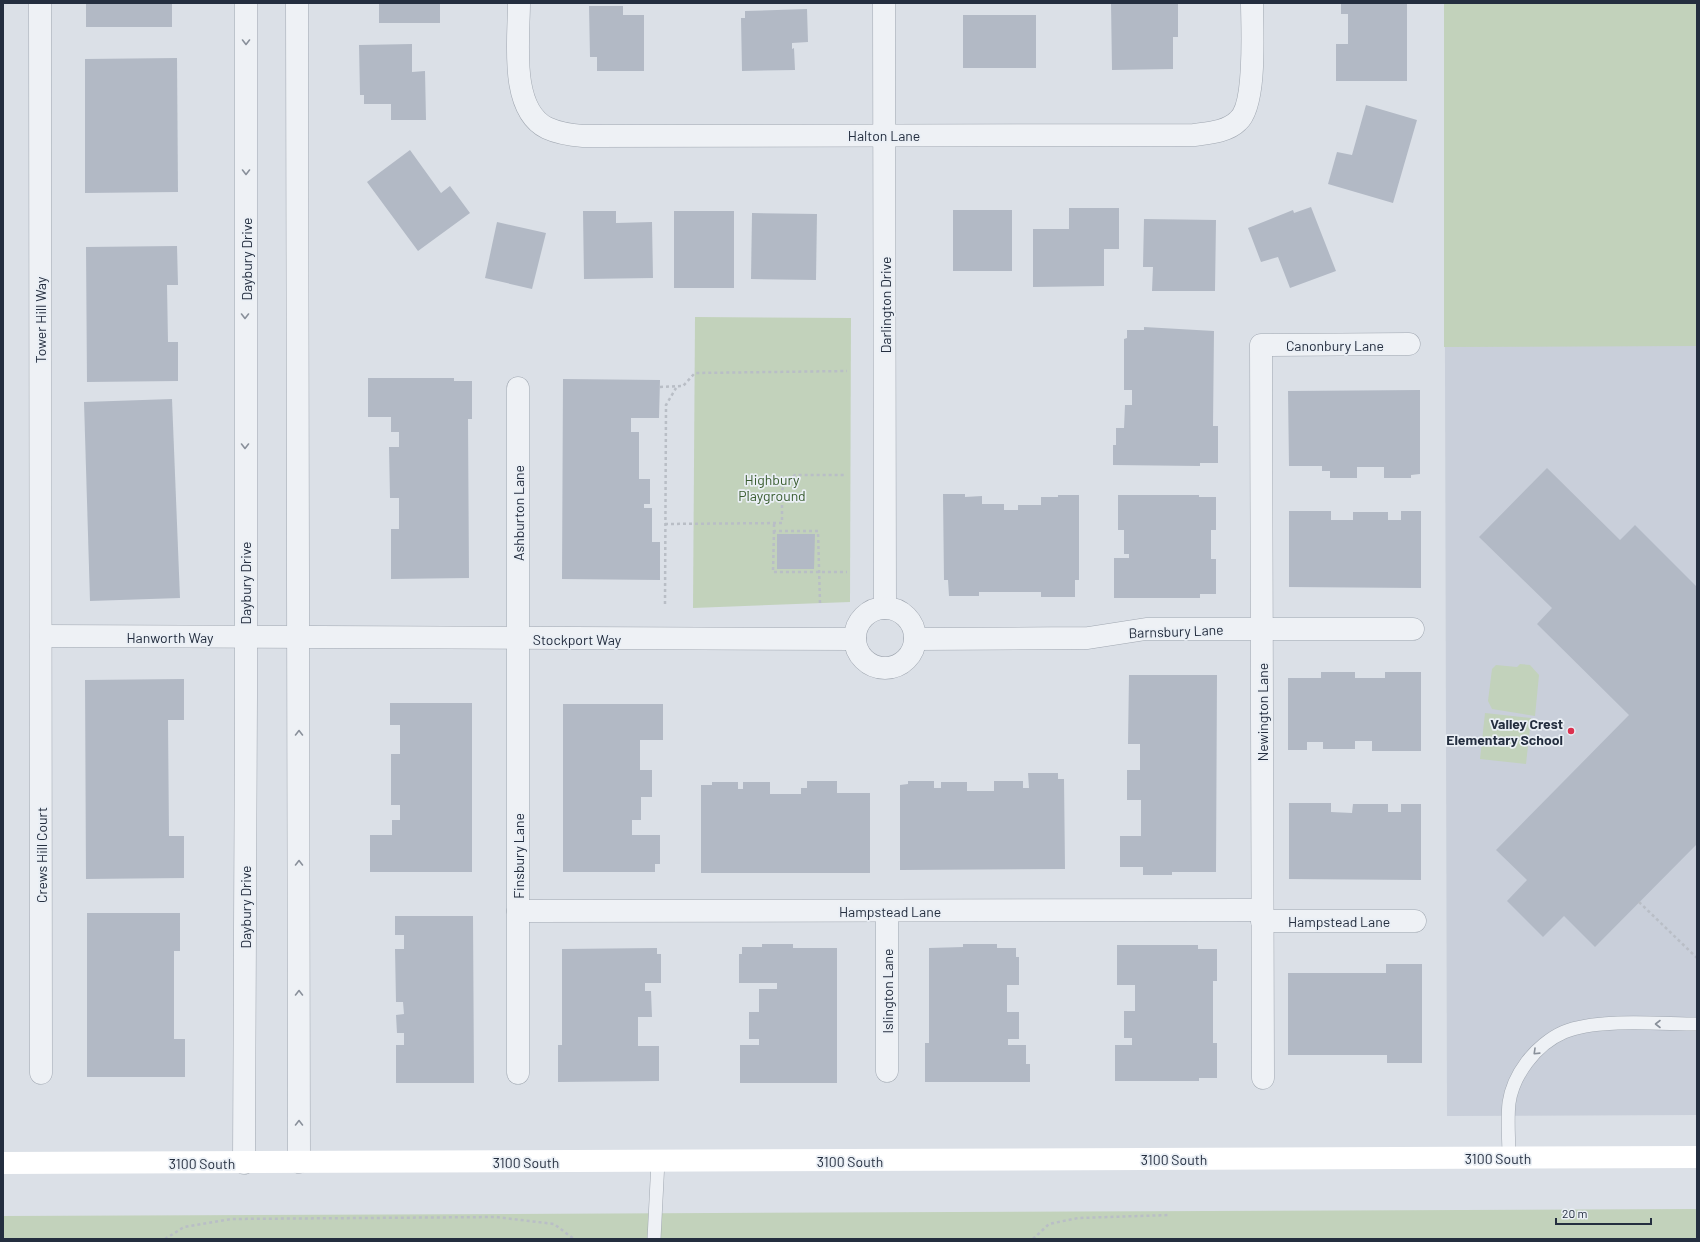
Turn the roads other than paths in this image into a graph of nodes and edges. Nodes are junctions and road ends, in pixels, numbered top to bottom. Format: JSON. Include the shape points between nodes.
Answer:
{"nodes":[{"id":1,"x":40,"y":3,"type":"edge"},
{"id":2,"x":246,"y":3,"type":"edge"},
{"id":3,"x":297,"y":3,"type":"edge"},
{"id":4,"x":519,"y":3,"type":"edge"},
{"id":5,"x":884,"y":3,"type":"edge"},
{"id":6,"x":1252,"y":3,"type":"edge"},
{"id":7,"x":884,"y":135,"type":"junction"},
{"id":8,"x":1409,"y":344,"type":"dead end"},
{"id":9,"x":1261,"y":345,"type":"joint"},
{"id":10,"x":518,"y":388,"type":"dead end"},
{"id":11,"x":885,"y":608,"type":"junction"},
{"id":12,"x":1413,"y":629,"type":"dead end"},
{"id":13,"x":1262,"y":630,"type":"junction"},
{"id":14,"x":41,"y":636,"type":"junction"},
{"id":15,"x":245,"y":638,"type":"junction"},
{"id":16,"x":299,"y":638,"type":"junction"},
{"id":17,"x":518,"y":638,"type":"junction"},
{"id":18,"x":855,"y":638,"type":"junction"},
{"id":19,"x":915,"y":638,"type":"junction"},
{"id":20,"x":518,"y":911,"type":"junction"},
{"id":21,"x":887,"y":911,"type":"junction"},
{"id":22,"x":1262,"y":916,"type":"junction"},
{"id":23,"x":1415,"y":921,"type":"dead end"},
{"id":24,"x":1697,"y":1024,"type":"edge"},
{"id":25,"x":887,"y":1071,"type":"dead end"},
{"id":26,"x":41,"y":1073,"type":"dead end"},
{"id":27,"x":518,"y":1073,"type":"dead end"},
{"id":28,"x":1263,"y":1078,"type":"dead end"},
{"id":29,"x":1697,"y":1157,"type":"edge"},
{"id":30,"x":1509,"y":1158,"type":"junction"},
{"id":31,"x":658,"y":1161,"type":"junction"},
{"id":32,"x":299,"y":1162,"type":"junction"},
{"id":33,"x":3,"y":1163,"type":"edge"},
{"id":34,"x":244,"y":1163,"type":"junction"},
{"id":35,"x":654,"y":1239,"type":"edge"}],
"edges":[{"from":1,"to":14,"type":"street","name":"Tower Hill Way"},
{"from":2,"to":15,"type":"street","name":"Daybury Drive","one_way":true},
{"from":3,"to":16,"type":"street"},
{"from":4,"to":7,"type":"street","name":"Halton Lane","via":[[521,92],[532,116],[546,128],[582,136]]},
{"from":5,"to":7,"type":"street","name":"Darlington Drive"},
{"from":6,"to":7,"type":"street","name":"Halton Lane","via":[[1250,88],[1247,105],[1239,121],[1226,128],[1194,135]]},
{"from":7,"to":11,"type":"street","name":"Darlington Drive"},
{"from":8,"to":9,"type":"street","name":"Canonbury Lane"},
{"from":9,"to":13,"type":"street","name":"Newington Lane"},
{"from":10,"to":17,"type":"street","name":"Ashburton Lane"},
{"from":11,"to":18,"type":"street","via":[[867,614],[856,629]]},
{"from":11,"to":19,"type":"street","via":[[903,614],[914,629]]},
{"from":12,"to":13,"type":"street","name":"Barnsbury Lane"},
{"from":13,"to":19,"type":"street","name":"Barnsbury Lane","via":[[1146,629],[1088,638]]},
{"from":13,"to":22,"type":"street","name":"Newington Lane"},
{"from":14,"to":15,"type":"street","name":"Hanworth Way"},
{"from":14,"to":26,"type":"street","name":"Crews Hill Court"},
{"from":15,"to":16,"type":"street","name":"Hanworth Way"},
{"from":15,"to":34,"type":"street","name":"Daybury Drive"},
{"from":16,"to":17,"type":"street","name":"Stockport Way"},
{"from":32,"to":16,"type":"street","one_way":true},
{"from":17,"to":18,"type":"street","name":"Stockport Way"},
{"from":17,"to":20,"type":"street","name":"Finsbury Lane"},
{"from":18,"to":19,"type":"street","via":[[858,652],[866,662],[879,668],[892,668],[904,662],[912,651]]},
{"from":20,"to":21,"type":"street","name":"Hampstead Lane"},
{"from":20,"to":27,"type":"street","name":"Finsbury Lane"},
{"from":21,"to":22,"type":"street","name":"Hampstead Lane"},
{"from":21,"to":25,"type":"street","name":"Islington Lane"},
{"from":22,"to":23,"type":"street","name":"Hampstead Lane"},
{"from":22,"to":28,"type":"street","name":"Newington Lane"},
{"from":24,"to":30,"type":"lane","one_way":true,"via":[[1584,1026],[1564,1032],[1548,1042],[1533,1054],[1522,1068],[1514,1085],[1509,1103]]},
{"from":29,"to":30,"type":"main road","name":"3100 South"},
{"from":30,"to":31,"type":"main road","name":"3100 South"},
{"from":31,"to":32,"type":"main road","name":"3100 South"},
{"from":31,"to":35,"type":"lane"},
{"from":32,"to":34,"type":"main road","name":"3100 South"},
{"from":33,"to":34,"type":"main road","name":"3100 South"}]}
